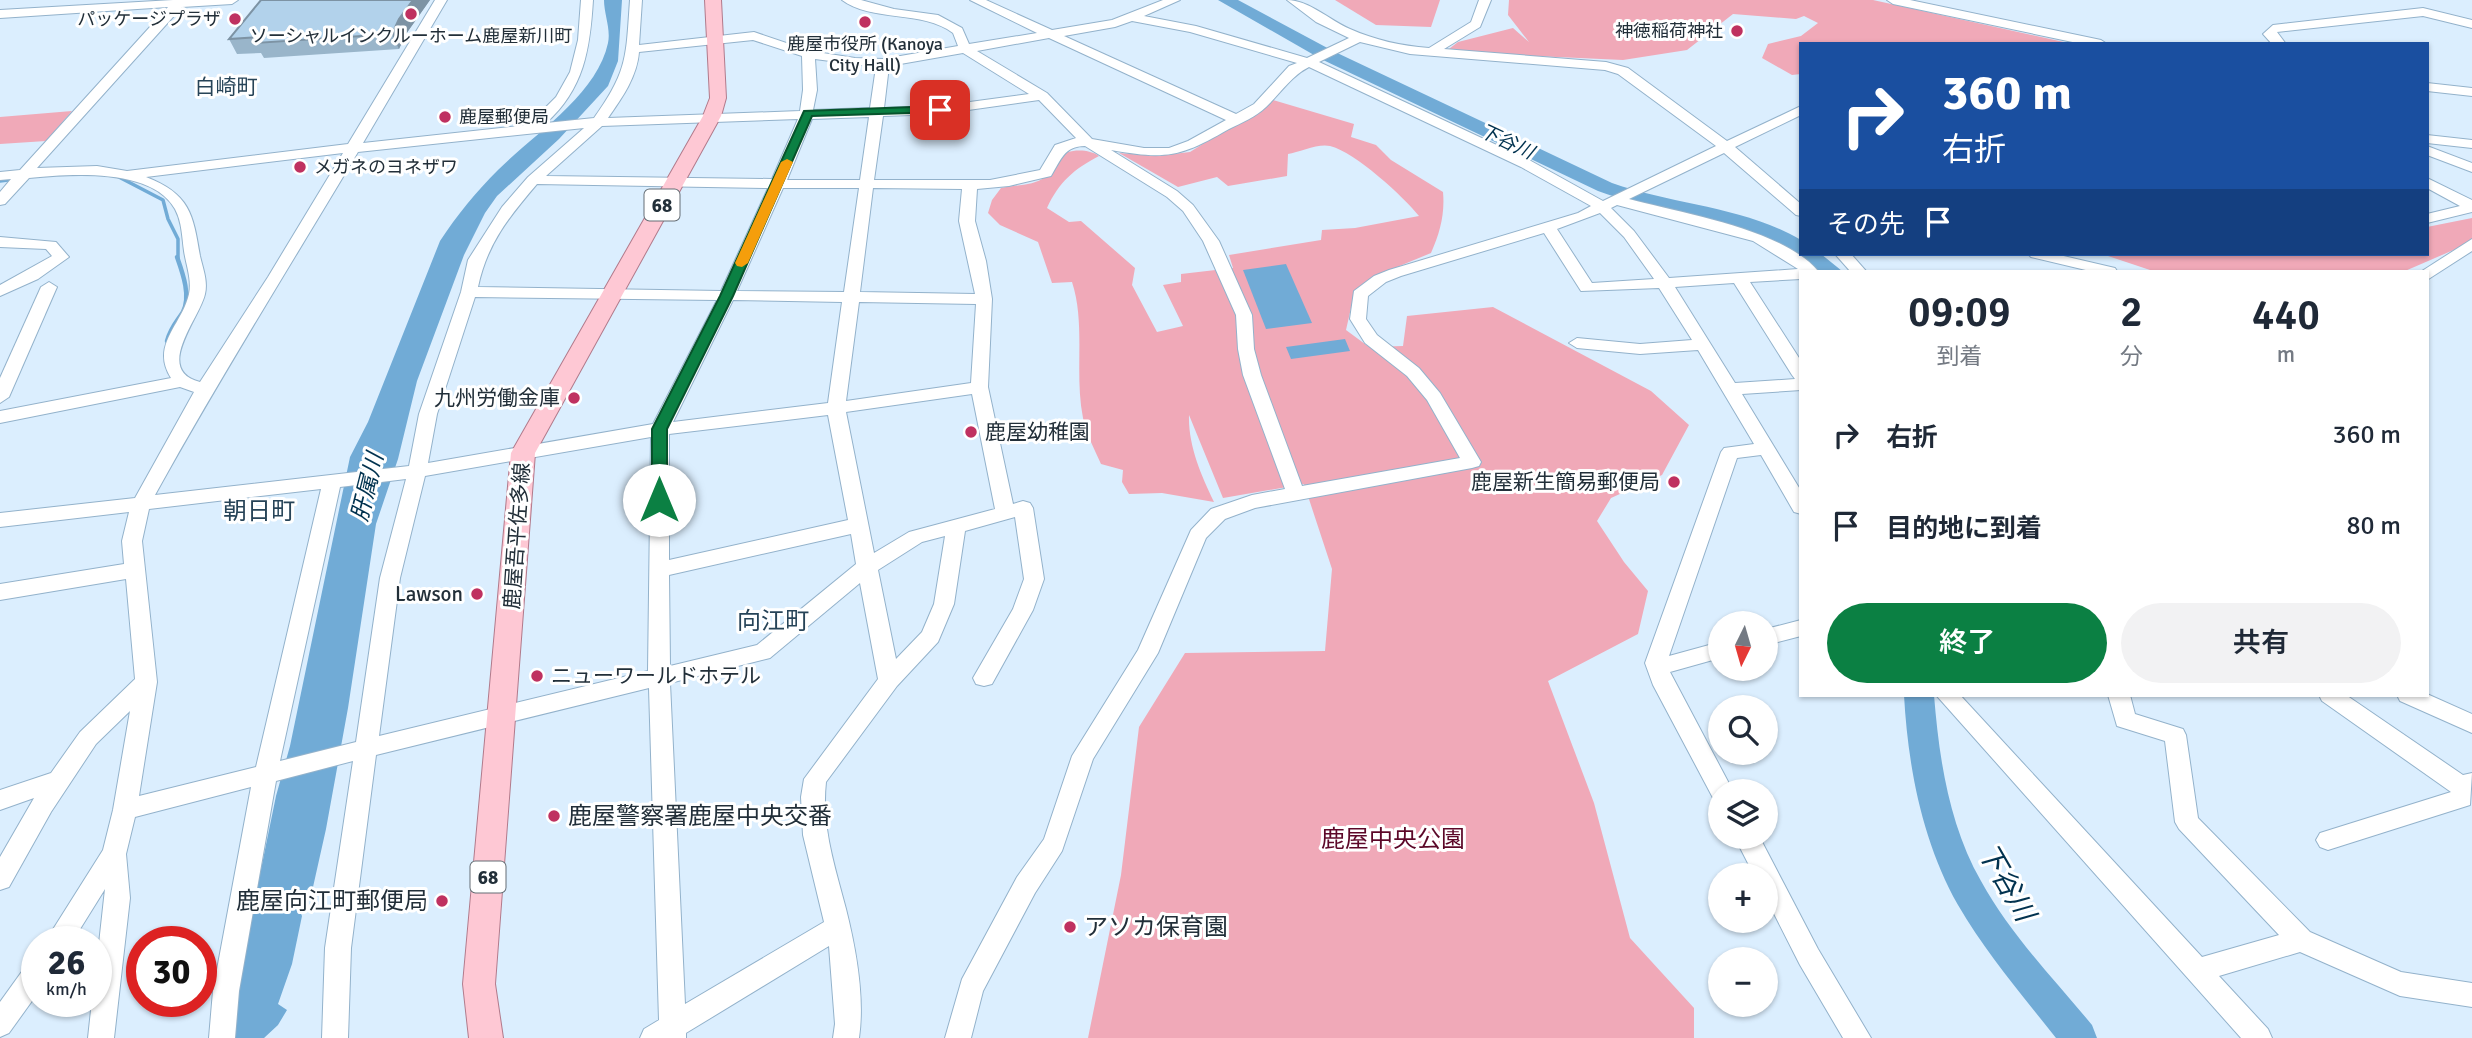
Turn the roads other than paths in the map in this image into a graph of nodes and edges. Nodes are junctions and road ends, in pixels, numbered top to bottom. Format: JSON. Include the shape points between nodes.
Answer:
{"nodes":[{"id":1,"x":232,"y":0,"type":"edge"},
{"id":2,"x":442,"y":0,"type":"edge"},
{"id":3,"x":587,"y":0,"type":"edge"},
{"id":4,"x":636,"y":0,"type":"edge"},
{"id":5,"x":713,"y":0,"type":"edge"},
{"id":6,"x":848,"y":0,"type":"edge"},
{"id":7,"x":976,"y":0,"type":"edge"},
{"id":8,"x":1174,"y":0,"type":"edge"},
{"id":9,"x":1293,"y":0,"type":"edge"},
{"id":10,"x":1485,"y":0,"type":"edge"},
{"id":11,"x":1893,"y":0,"type":"edge"},
{"id":12,"x":180,"y":1,"type":"edge"},
{"id":13,"x":1135,"y":11,"type":"junction"},
{"id":14,"x":0,"y":14,"type":"edge"},
{"id":15,"x":2472,"y":24,"type":"edge"},
{"id":16,"x":1053,"y":34,"type":"junction"},
{"id":17,"x":1358,"y":38,"type":"junction"},
{"id":18,"x":714,"y":39,"type":"junction"},
{"id":19,"x":2092,"y":42,"type":"edge"},
{"id":20,"x":2278,"y":42,"type":"edge"},
{"id":21,"x":633,"y":49,"type":"junction"},
{"id":22,"x":965,"y":49,"type":"junction"},
{"id":23,"x":1431,"y":52,"type":"junction"},
{"id":24,"x":808,"y":54,"type":"junction"},
{"id":25,"x":1313,"y":60,"type":"junction"},
{"id":26,"x":883,"y":63,"type":"junction"},
{"id":27,"x":2429,"y":87,"type":"edge"},
{"id":28,"x":2472,"y":92,"type":"edge"},
{"id":29,"x":1042,"y":96,"type":"junction"},
{"id":30,"x":876,"y":111,"type":"junction"},
{"id":31,"x":1799,"y":111,"type":"edge"},
{"id":32,"x":808,"y":113,"type":"junction"},
{"id":33,"x":712,"y":116,"type":"junction"},
{"id":34,"x":1238,"y":120,"type":"junction"},
{"id":35,"x":595,"y":122,"type":"junction"},
{"id":36,"x":536,"y":128,"type":"junction"},
{"id":37,"x":2429,"y":139,"type":"edge"},
{"id":38,"x":1088,"y":142,"type":"junction"},
{"id":39,"x":2472,"y":144,"type":"edge"},
{"id":40,"x":1725,"y":146,"type":"junction"},
{"id":41,"x":352,"y":148,"type":"junction"},
{"id":42,"x":2429,"y":151,"type":"edge"},
{"id":43,"x":2472,"y":167,"type":"edge"},
{"id":44,"x":25,"y":175,"type":"junction"},
{"id":45,"x":127,"y":175,"type":"junction"},
{"id":46,"x":0,"y":176,"type":"edge"},
{"id":47,"x":533,"y":180,"type":"junction"},
{"id":48,"x":675,"y":182,"type":"junction"},
{"id":49,"x":777,"y":183,"type":"junction"},
{"id":50,"x":868,"y":184,"type":"junction"},
{"id":51,"x":970,"y":184,"type":"junction"},
{"id":52,"x":2429,"y":184,"type":"edge"},
{"id":53,"x":0,"y":201,"type":"edge"},
{"id":54,"x":1611,"y":202,"type":"junction"},
{"id":55,"x":2472,"y":206,"type":"edge"},
{"id":56,"x":1799,"y":210,"type":"edge"},
{"id":57,"x":2429,"y":218,"type":"edge"},
{"id":58,"x":1549,"y":228,"type":"junction"},
{"id":59,"x":0,"y":242,"type":"edge"},
{"id":60,"x":2472,"y":244,"type":"edge"},
{"id":61,"x":1845,"y":256,"type":"edge"},
{"id":62,"x":2045,"y":256,"type":"edge"},
{"id":63,"x":1809,"y":270,"type":"edge"},
{"id":64,"x":1857,"y":270,"type":"edge"},
{"id":65,"x":2105,"y":270,"type":"edge"},
{"id":66,"x":1799,"y":274,"type":"edge"},
{"id":67,"x":2429,"y":274,"type":"edge"},
{"id":68,"x":1739,"y":278,"type":"junction"},
{"id":69,"x":1664,"y":283,"type":"junction"},
{"id":70,"x":49,"y":287,"type":"dead end"},
{"id":71,"x":0,"y":290,"type":"edge"},
{"id":72,"x":470,"y":292,"type":"junction"},
{"id":73,"x":612,"y":293,"type":"junction"},
{"id":74,"x":727,"y":296,"type":"junction"},
{"id":75,"x":853,"y":298,"type":"junction"},
{"id":76,"x":984,"y":299,"type":"junction"},
{"id":77,"x":1577,"y":342,"type":"dead end"},
{"id":78,"x":1703,"y":344,"type":"junction"},
{"id":79,"x":1799,"y":372,"type":"edge"},
{"id":80,"x":182,"y":381,"type":"junction"},
{"id":81,"x":1799,"y":384,"type":"edge"},
{"id":82,"x":979,"y":387,"type":"junction"},
{"id":83,"x":205,"y":388,"type":"junction"},
{"id":84,"x":1730,"y":388,"type":"junction"},
{"id":85,"x":0,"y":397,"type":"edge"},
{"id":86,"x":836,"y":408,"type":"junction"},
{"id":87,"x":0,"y":417,"type":"edge"},
{"id":88,"x":660,"y":429,"type":"junction"},
{"id":89,"x":1765,"y":449,"type":"junction"},
{"id":90,"x":523,"y":453,"type":"junction"},
{"id":91,"x":414,"y":471,"type":"junction"},
{"id":92,"x":338,"y":481,"type":"junction"},
{"id":93,"x":1295,"y":492,"type":"junction"},
{"id":94,"x":141,"y":503,"type":"junction"},
{"id":95,"x":1799,"y":504,"type":"edge"},
{"id":96,"x":1005,"y":513,"type":"junction"},
{"id":97,"x":0,"y":520,"type":"edge"},
{"id":98,"x":858,"y":525,"type":"junction"},
{"id":99,"x":956,"y":525,"type":"junction"},
{"id":100,"x":866,"y":567,"type":"junction"},
{"id":101,"x":135,"y":570,"type":"junction"},
{"id":102,"x":659,"y":570,"type":"junction"},
{"id":103,"x":0,"y":592,"type":"edge"},
{"id":104,"x":1799,"y":629,"type":"edge"},
{"id":105,"x":1778,"y":634,"type":"edge"},
{"id":106,"x":1708,"y":653,"type":"edge"},
{"id":107,"x":1658,"y":667,"type":"junction"},
{"id":108,"x":659,"y":678,"type":"junction"},
{"id":109,"x":984,"y":678,"type":"dead end"},
{"id":110,"x":889,"y":680,"type":"junction"},
{"id":111,"x":146,"y":682,"type":"junction"},
{"id":112,"x":1950,"y":697,"type":"edge"},
{"id":113,"x":2119,"y":697,"type":"edge"},
{"id":114,"x":2333,"y":697,"type":"edge"},
{"id":115,"x":2412,"y":697,"type":"edge"},
{"id":116,"x":503,"y":715,"type":"junction"},
{"id":117,"x":2472,"y":724,"type":"edge"},
{"id":118,"x":360,"y":750,"type":"junction"},
{"id":119,"x":270,"y":773,"type":"junction"},
{"id":120,"x":1715,"y":779,"type":"edge"},
{"id":121,"x":58,"y":781,"type":"junction"},
{"id":122,"x":2469,"y":785,"type":"edge"},
{"id":123,"x":0,"y":800,"type":"edge"},
{"id":124,"x":125,"y":810,"type":"junction"},
{"id":125,"x":2328,"y":840,"type":"dead end"},
{"id":126,"x":1753,"y":849,"type":"edge"},
{"id":127,"x":114,"y":854,"type":"junction"},
{"id":128,"x":0,"y":879,"type":"edge"},
{"id":129,"x":67,"y":926,"type":"edge"},
{"id":130,"x":838,"y":927,"type":"junction"},
{"id":131,"x":2301,"y":940,"type":"junction"},
{"id":132,"x":2197,"y":970,"type":"junction"},
{"id":133,"x":21,"y":994,"type":"edge"},
{"id":134,"x":2472,"y":995,"type":"edge"},
{"id":135,"x":0,"y":1024,"type":"edge"},
{"id":136,"x":665,"y":1035,"type":"edge"},
{"id":137,"x":101,"y":1038,"type":"edge"},
{"id":138,"x":222,"y":1038,"type":"edge"},
{"id":139,"x":335,"y":1038,"type":"edge"},
{"id":140,"x":486,"y":1038,"type":"edge"},
{"id":141,"x":846,"y":1038,"type":"edge"},
{"id":142,"x":958,"y":1038,"type":"edge"},
{"id":143,"x":1857,"y":1038,"type":"edge"},
{"id":144,"x":2259,"y":1038,"type":"edge"}],
"edges":[{"from":1,"to":12,"type":"street"},
{"from":2,"to":41,"type":"street"},
{"from":3,"to":36,"type":"street","via":[[583,56],[572,86]]},
{"from":4,"to":21,"type":"street"},
{"from":5,"to":18,"type":"main road","name":"鹿屋吾平佐多線","number":"68"},
{"from":6,"to":22,"type":"street","via":[[934,18],[958,31]]},
{"from":7,"to":16,"type":"street"},
{"from":8,"to":13,"type":"street"},
{"from":9,"to":17,"type":"street","via":[[1310,14]]},
{"from":10,"to":23,"type":"street","via":[[1476,24]]},
{"from":11,"to":19,"type":"street"},
{"from":12,"to":14,"type":"street"},
{"from":12,"to":44,"type":"street"},
{"from":13,"to":16,"type":"street","via":[[1115,23]]},
{"from":13,"to":25,"type":"street"},
{"from":15,"to":20,"type":"street","via":[[2423,12],[2404,13],[2273,29],[2269,34]]},
{"from":16,"to":22,"type":"street"},
{"from":16,"to":34,"type":"street"},
{"from":17,"to":23,"type":"street"},
{"from":17,"to":25,"type":"street"},
{"from":18,"to":21,"type":"street"},
{"from":18,"to":24,"type":"street","via":[[754,36]]},
{"from":18,"to":33,"type":"main road","name":"鹿屋吾平佐多線","number":"68","via":[[718,98]]},
{"from":21,"to":35,"type":"street","via":[[621,90]]},
{"from":22,"to":26,"type":"street"},
{"from":22,"to":29,"type":"street"},
{"from":23,"to":40,"type":"street","via":[[1623,71]]},
{"from":24,"to":26,"type":"street"},
{"from":24,"to":32,"type":"street"},
{"from":25,"to":34,"type":"street","via":[[1294,69],[1259,107]]},
{"from":25,"to":54,"type":"street"},
{"from":26,"to":30,"type":"street"},
{"from":27,"to":28,"type":"street"},
{"from":29,"to":30,"type":"street","via":[[940,110]]},
{"from":29,"to":38,"type":"street"},
{"from":30,"to":32,"type":"street"},
{"from":30,"to":50,"type":"street"},
{"from":31,"to":40,"type":"street"},
{"from":32,"to":33,"type":"street"},
{"from":32,"to":49,"type":"street"},
{"from":33,"to":35,"type":"street"},
{"from":33,"to":48,"type":"main road","name":"鹿屋吾平佐多線","number":"68"},
{"from":34,"to":38,"type":"street","via":[[1171,152]]},
{"from":35,"to":36,"type":"street"},
{"from":35,"to":47,"type":"street"},
{"from":36,"to":41,"type":"street"},
{"from":37,"to":39,"type":"street"},
{"from":38,"to":51,"type":"street","via":[[1066,144],[1046,173]]},
{"from":38,"to":93,"type":"street","via":[[1172,194],[1211,241],[1244,315],[1252,375]]},
{"from":40,"to":54,"type":"street"},
{"from":40,"to":56,"type":"street"},
{"from":41,"to":45,"type":"street"},
{"from":41,"to":83,"type":"street"},
{"from":42,"to":43,"type":"street"},
{"from":44,"to":45,"type":"street","via":[[81,170]]},
{"from":44,"to":46,"type":"street"},
{"from":44,"to":53,"type":"street"},
{"from":45,"to":80,"type":"street","via":[[170,192],[181,206],[192,236],[197,296],[170,348],[170,362]]},
{"from":47,"to":48,"type":"street"},
{"from":47,"to":72,"type":"street","via":[[507,210],[476,260]]},
{"from":48,"to":49,"type":"street"},
{"from":48,"to":73,"type":"main road","name":"鹿屋吾平佐多線","number":"68"},
{"from":49,"to":50,"type":"street"},
{"from":49,"to":74,"type":"street"},
{"from":50,"to":51,"type":"street"},
{"from":50,"to":75,"type":"street"},
{"from":51,"to":76,"type":"street","via":[[967,221]]},
{"from":52,"to":55,"type":"street"},
{"from":54,"to":58,"type":"street"},
{"from":54,"to":63,"type":"street","via":[[1758,238]]},
{"from":54,"to":69,"type":"street"},
{"from":55,"to":57,"type":"street"},
{"from":58,"to":69,"type":"street","via":[[1587,288]]},
{"from":58,"to":93,"type":"street","via":[[1395,273],[1360,294],[1358,319],[1371,339],[1413,372],[1434,397],[1472,462]]},
{"from":59,"to":71,"type":"street","via":[[51,245],[61,257]]},
{"from":60,"to":67,"type":"street"},
{"from":61,"to":64,"type":"street"},
{"from":62,"to":65,"type":"street"},
{"from":66,"to":68,"type":"street"},
{"from":68,"to":69,"type":"street"},
{"from":68,"to":79,"type":"street"},
{"from":69,"to":78,"type":"street"},
{"from":70,"to":85,"type":"street"},
{"from":72,"to":73,"type":"street"},
{"from":72,"to":91,"type":"street","via":[[428,414]]},
{"from":73,"to":74,"type":"street"},
{"from":73,"to":90,"type":"main road","name":"鹿屋吾平佐多線","number":"68"},
{"from":74,"to":75,"type":"street"},
{"from":74,"to":88,"type":"street"},
{"from":75,"to":76,"type":"street"},
{"from":75,"to":86,"type":"street"},
{"from":76,"to":82,"type":"street"},
{"from":77,"to":78,"type":"street","via":[[1640,349]]},
{"from":78,"to":84,"type":"street"},
{"from":80,"to":83,"type":"street","via":[[192,388]]},
{"from":80,"to":87,"type":"street"},
{"from":81,"to":84,"type":"street"},
{"from":82,"to":86,"type":"street"},
{"from":82,"to":96,"type":"street"},
{"from":83,"to":94,"type":"street"},
{"from":84,"to":89,"type":"street"},
{"from":86,"to":88,"type":"street"},
{"from":86,"to":98,"type":"street"},
{"from":88,"to":90,"type":"street"},
{"from":88,"to":102,"type":"street"},
{"from":89,"to":95,"type":"street"},
{"from":89,"to":107,"type":"street","via":[[1730,452]]},
{"from":90,"to":91,"type":"street"},
{"from":90,"to":116,"type":"main road","name":"鹿屋吾平佐多線","number":"68"},
{"from":91,"to":92,"type":"street"},
{"from":91,"to":118,"type":"street"},
{"from":92,"to":94,"type":"street"},
{"from":92,"to":119,"type":"street"},
{"from":93,"to":142,"type":"street","via":[[1218,514],[1198,535],[1147,653],[1083,756],[1054,844],[971,988]]},
{"from":94,"to":97,"type":"street"},
{"from":94,"to":101,"type":"street","via":[[132,541]]},
{"from":96,"to":99,"type":"street"},
{"from":96,"to":109,"type":"street","via":[[1023,508],[1034,579],[1023,610]]},
{"from":98,"to":100,"type":"street"},
{"from":98,"to":102,"type":"street"},
{"from":99,"to":100,"type":"street","via":[[916,537]]},
{"from":99,"to":110,"type":"street","via":[[944,604],[931,636]]},
{"from":100,"to":108,"type":"street","via":[[763,652]]},
{"from":100,"to":110,"type":"street"},
{"from":101,"to":103,"type":"street"},
{"from":101,"to":111,"type":"street"},
{"from":102,"to":108,"type":"street"},
{"from":104,"to":105,"type":"street"},
{"from":106,"to":107,"type":"street"},
{"from":107,"to":120,"type":"street"},
{"from":108,"to":116,"type":"street"},
{"from":108,"to":136,"type":"street"},
{"from":110,"to":130,"type":"street","via":[[816,779],[811,799],[824,882]]},
{"from":111,"to":121,"type":"street","via":[[88,738]]},
{"from":111,"to":124,"type":"street"},
{"from":112,"to":132,"type":"street"},
{"from":113,"to":131,"type":"street","via":[[2125,720],[2175,735],[2188,822]]},
{"from":114,"to":122,"type":"street"},
{"from":115,"to":117,"type":"street"},
{"from":116,"to":118,"type":"street"},
{"from":116,"to":140,"type":"main road","name":"鹿屋吾平佐多線","number":"68","via":[[479,984]]},
{"from":118,"to":119,"type":"street"},
{"from":118,"to":139,"type":"street","via":[[338,948]]},
{"from":119,"to":124,"type":"street"},
{"from":119,"to":138,"type":"street","via":[[226,991]]},
{"from":121,"to":123,"type":"street"},
{"from":121,"to":128,"type":"street"},
{"from":122,"to":125,"type":"street","via":[[2462,797]]},
{"from":124,"to":127,"type":"street"},
{"from":126,"to":143,"type":"street"},
{"from":127,"to":129,"type":"street"},
{"from":127,"to":137,"type":"street","via":[[118,898]]},
{"from":130,"to":136,"type":"street"},
{"from":130,"to":141,"type":"street"},
{"from":131,"to":132,"type":"street"},
{"from":131,"to":134,"type":"street","via":[[2400,984]]},
{"from":132,"to":144,"type":"street"},
{"from":133,"to":135,"type":"street"}]}
